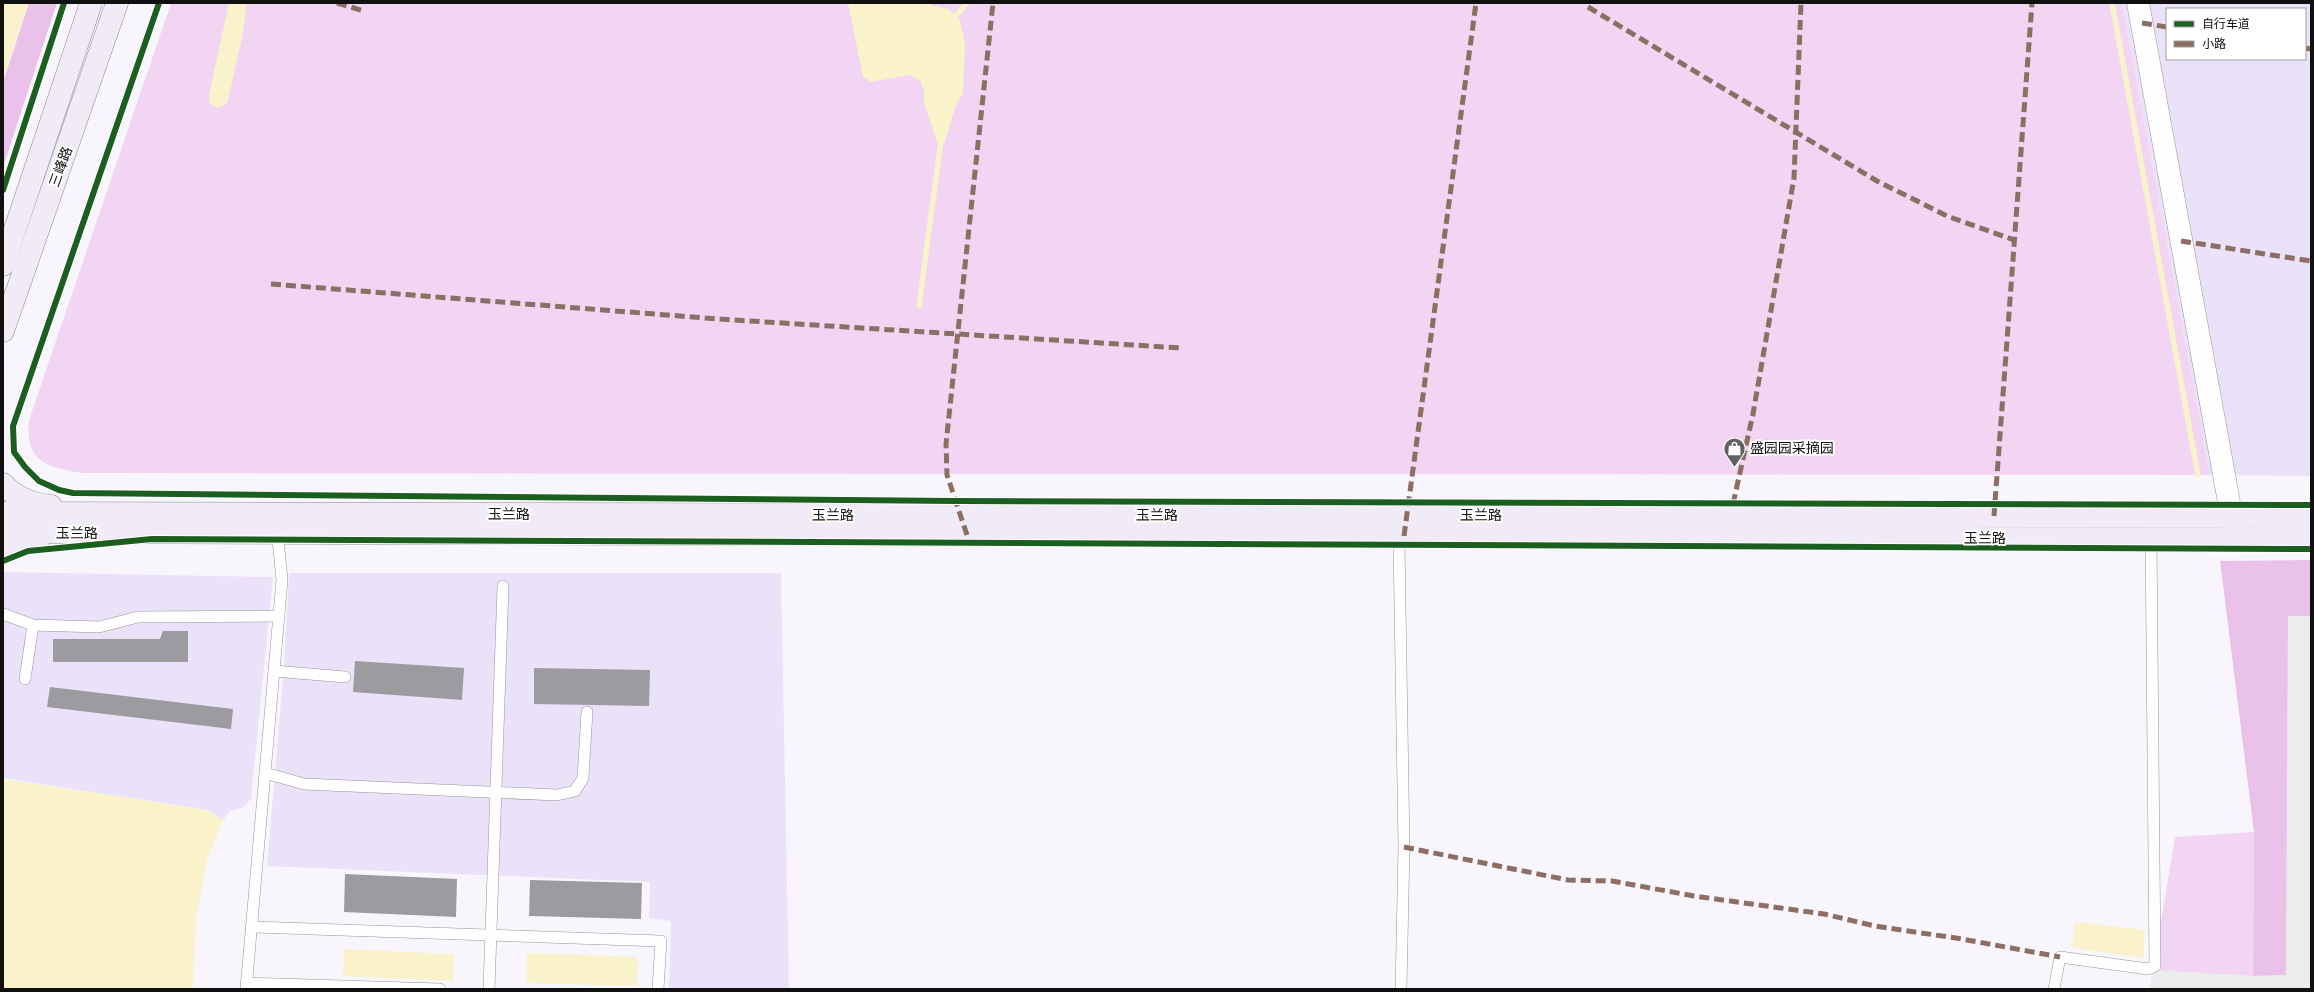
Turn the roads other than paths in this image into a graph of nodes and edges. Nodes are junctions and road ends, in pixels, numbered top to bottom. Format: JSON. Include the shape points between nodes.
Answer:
{"nodes":[{"id":1,"x":90,"y":3,"type":"edge"},
{"id":2,"x":117,"y":3,"type":"edge"},
{"id":3,"x":2138,"y":3,"type":"edge"},
{"id":4,"x":3,"y":266,"type":"edge"},
{"id":5,"x":3,"y":331,"type":"edge"},
{"id":6,"x":3,"y":484,"type":"edge"},
{"id":7,"x":3,"y":513,"type":"edge"},
{"id":8,"x":2231,"y":516,"type":"junction"},
{"id":9,"x":2311,"y":517,"type":"edge"},
{"id":10,"x":100,"y":523,"type":"junction"},
{"id":11,"x":276,"y":524,"type":"junction"},
{"id":12,"x":3,"y":532,"type":"edge"},
{"id":13,"x":1404,"y":536,"type":"junction"},
{"id":14,"x":2151,"y":538,"type":"junction"},
{"id":15,"x":2235,"y":538,"type":"junction"},
{"id":16,"x":2311,"y":539,"type":"edge"},
{"id":17,"x":3,"y":550,"type":"edge"},
{"id":18,"x":503,"y":586,"type":"dead end"},
{"id":19,"x":3,"y":614,"type":"edge"},
{"id":20,"x":279,"y":616,"type":"junction"},
{"id":21,"x":32,"y":625,"type":"junction"},
{"id":22,"x":274,"y":671,"type":"junction"},
{"id":23,"x":346,"y":677,"type":"dead end"},
{"id":24,"x":25,"y":679,"type":"dead end"},
{"id":25,"x":587,"y":712,"type":"dead end"},
{"id":26,"x":265,"y":773,"type":"junction"},
{"id":27,"x":496,"y":792,"type":"junction"},
{"id":28,"x":251,"y":927,"type":"junction"},
{"id":29,"x":491,"y":935,"type":"junction"},
{"id":30,"x":246,"y":986,"type":"edge"},
{"id":31,"x":440,"y":989,"type":"edge"},
{"id":32,"x":489,"y":989,"type":"edge"},
{"id":33,"x":658,"y":989,"type":"edge"},
{"id":34,"x":1401,"y":989,"type":"edge"},
{"id":35,"x":2054,"y":989,"type":"edge"}],
"edges":[{"from":1,"to":4,"type":"street","name":"三峰路"},
{"from":2,"to":5,"type":"street","name":"三峰路"},
{"from":3,"to":8,"type":"street"},
{"from":6,"to":10,"type":"street","via":[[11,492],[35,504]]},
{"from":7,"to":10,"type":"street","name":"玉兰路"},
{"from":8,"to":9,"type":"street","name":"玉兰路"},
{"from":8,"to":11,"type":"street","name":"玉兰路"},
{"from":8,"to":15,"type":"street"},
{"from":10,"to":11,"type":"street","name":"玉兰路"},
{"from":10,"to":12,"type":"street","name":"玉兰路"},
{"from":10,"to":17,"type":"street","via":[[17,544]]},
{"from":11,"to":13,"type":"street","name":"玉兰路"},
{"from":11,"to":20,"type":"lane","via":[[282,580]]},
{"from":13,"to":14,"type":"street","name":"玉兰路"},
{"from":13,"to":34,"type":"lane","via":[[1399,545],[1404,847]]},
{"from":14,"to":15,"type":"street","name":"玉兰路"},
{"from":14,"to":35,"type":"lane","via":[[2155,966],[2148,969],[2060,957]]},
{"from":15,"to":16,"type":"street","name":"玉兰路"},
{"from":18,"to":27,"type":"lane"},
{"from":19,"to":21,"type":"lane"},
{"from":20,"to":21,"type":"lane","via":[[138,617],[99,627]]},
{"from":20,"to":22,"type":"lane"},
{"from":21,"to":24,"type":"lane"},
{"from":22,"to":23,"type":"lane"},
{"from":22,"to":26,"type":"lane"},
{"from":25,"to":27,"type":"lane","via":[[583,778],[575,791],[557,795]]},
{"from":26,"to":27,"type":"lane","via":[[304,784]]},
{"from":26,"to":28,"type":"lane"},
{"from":27,"to":29,"type":"lane"},
{"from":28,"to":29,"type":"lane"},
{"from":28,"to":30,"type":"lane"},
{"from":29,"to":32,"type":"lane"},
{"from":29,"to":33,"type":"lane","via":[[661,941]]},
{"from":30,"to":31,"type":"lane"}]}
